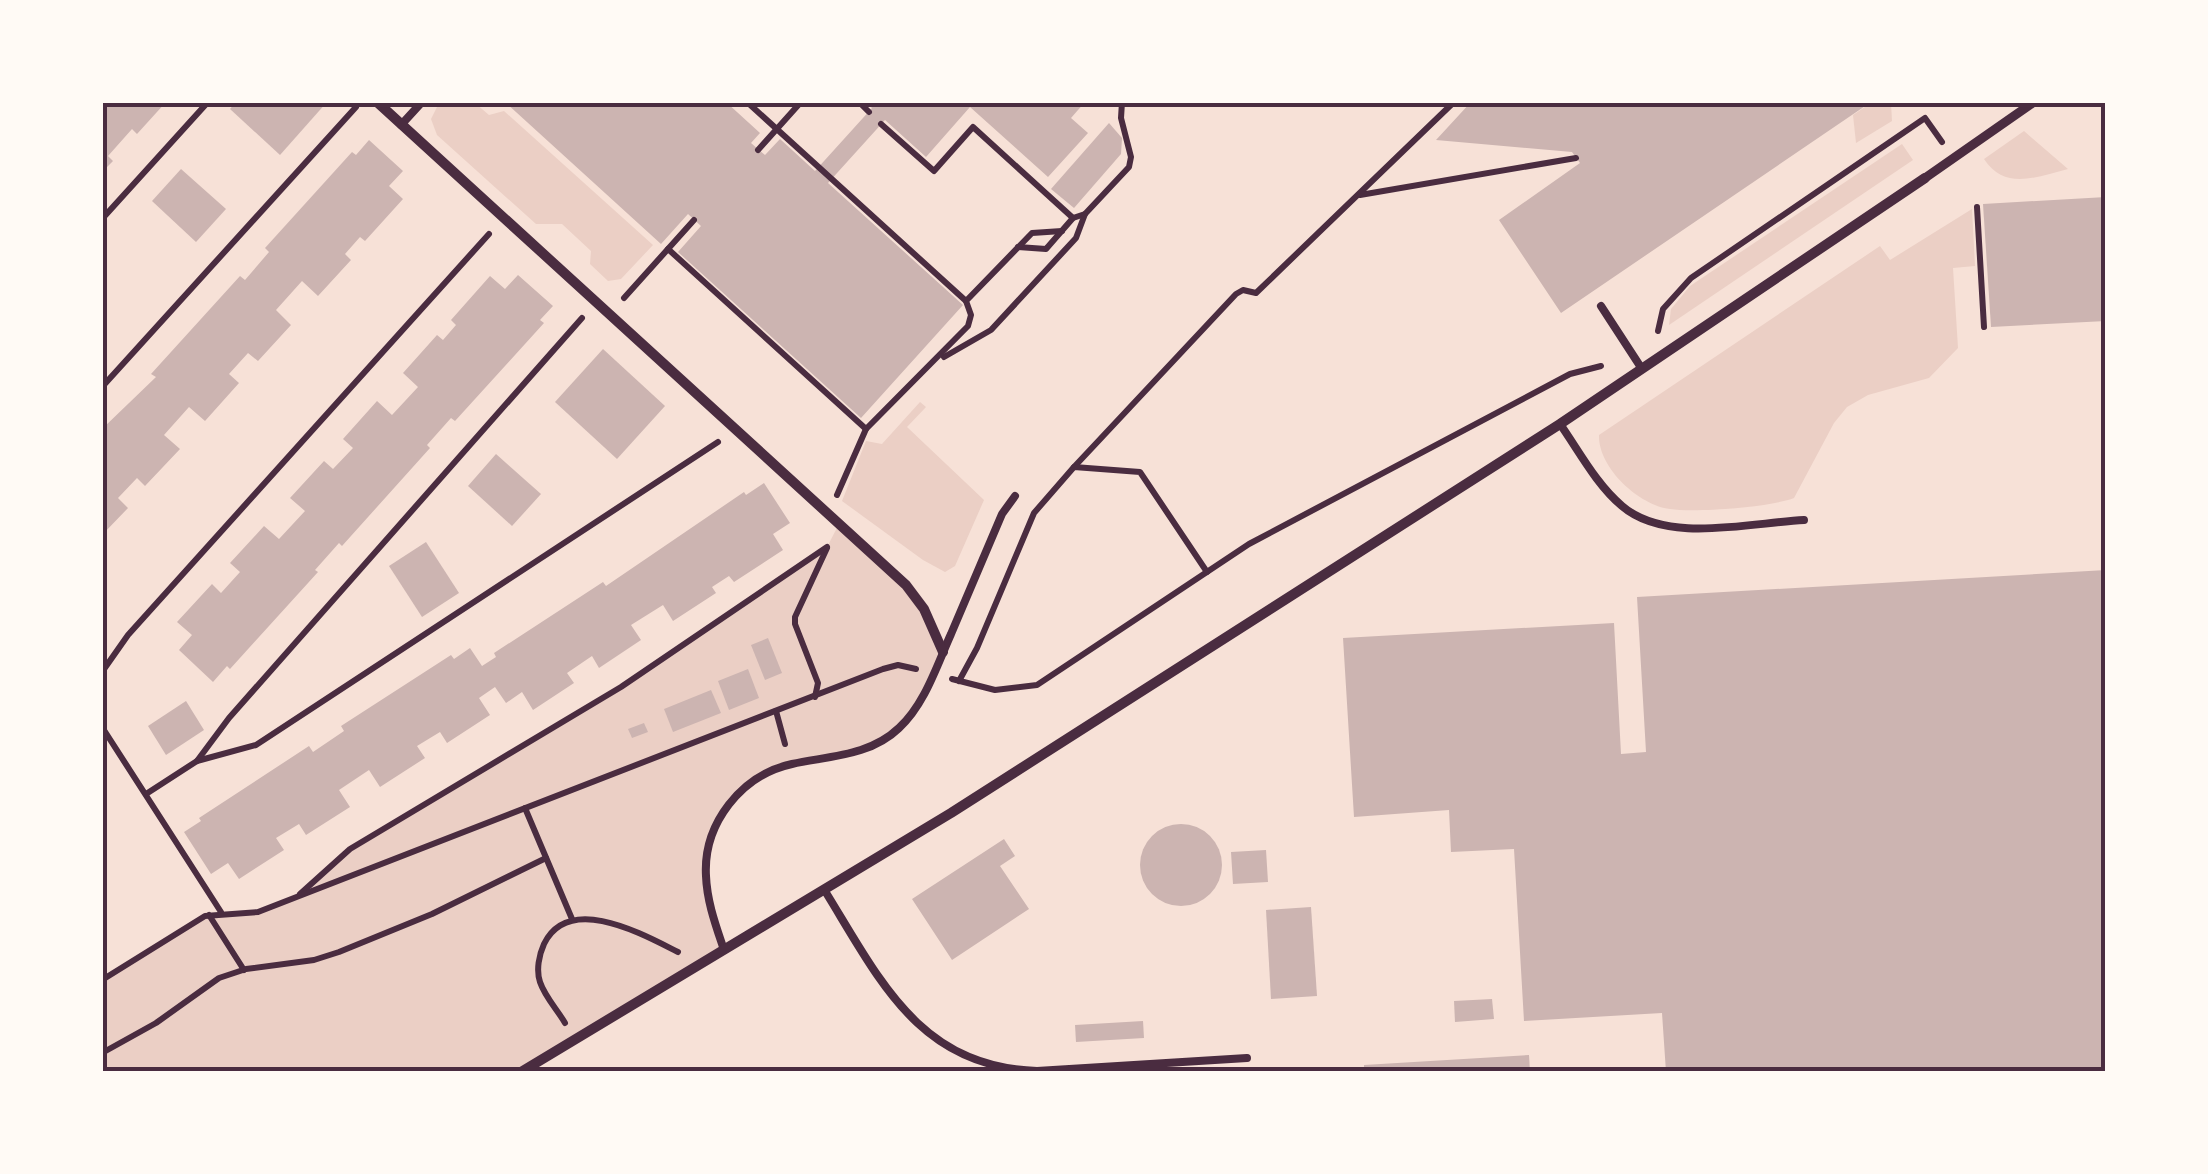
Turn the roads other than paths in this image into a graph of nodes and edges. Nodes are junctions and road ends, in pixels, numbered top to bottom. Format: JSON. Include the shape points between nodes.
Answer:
{"nodes":[{"id":1,"x":377,"y":102,"type":"edge"},
{"id":2,"x":422,"y":102,"type":"edge"},
{"id":3,"x":2034,"y":102,"type":"edge"},
{"id":4,"x":402,"y":125,"type":"junction"},
{"id":5,"x":1925,"y":178,"type":"joint"},
{"id":6,"x":1601,"y":306,"type":"dead end"},
{"id":7,"x":1642,"y":369,"type":"junction"},
{"id":8,"x":1560,"y":424,"type":"junction"},
{"id":9,"x":1016,"y":496,"type":"dead end"},
{"id":10,"x":1804,"y":520,"type":"dead end"},
{"id":11,"x":943,"y":652,"type":"junction"},
{"id":12,"x":825,"y":891,"type":"junction"},
{"id":13,"x":724,"y":950,"type":"junction"},
{"id":14,"x":1247,"y":1058,"type":"dead end"},
{"id":15,"x":521,"y":1072,"type":"edge"}],
"edges":[{"from":1,"to":4,"type":"street"},
{"from":2,"to":4,"type":"lane"},
{"from":3,"to":5,"type":"street"},
{"from":4,"to":11,"type":"street","via":[[910,590]]},
{"from":5,"to":7,"type":"street"},
{"from":6,"to":7,"type":"lane"},
{"from":7,"to":8,"type":"street"},
{"from":8,"to":10,"type":"lane","via":[[1609,494],[1648,523],[1681,528]]},
{"from":8,"to":12,"type":"street"},
{"from":9,"to":11,"type":"lane","via":[[1002,514]]},
{"from":11,"to":13,"type":"lane","via":[[910,715],[886,738],[856,752],[774,769],[724,809],[706,873]]},
{"from":12,"to":13,"type":"street"},
{"from":12,"to":14,"type":"lane","via":[[900,1008],[970,1059],[1037,1071]]},
{"from":13,"to":15,"type":"street"}]}
